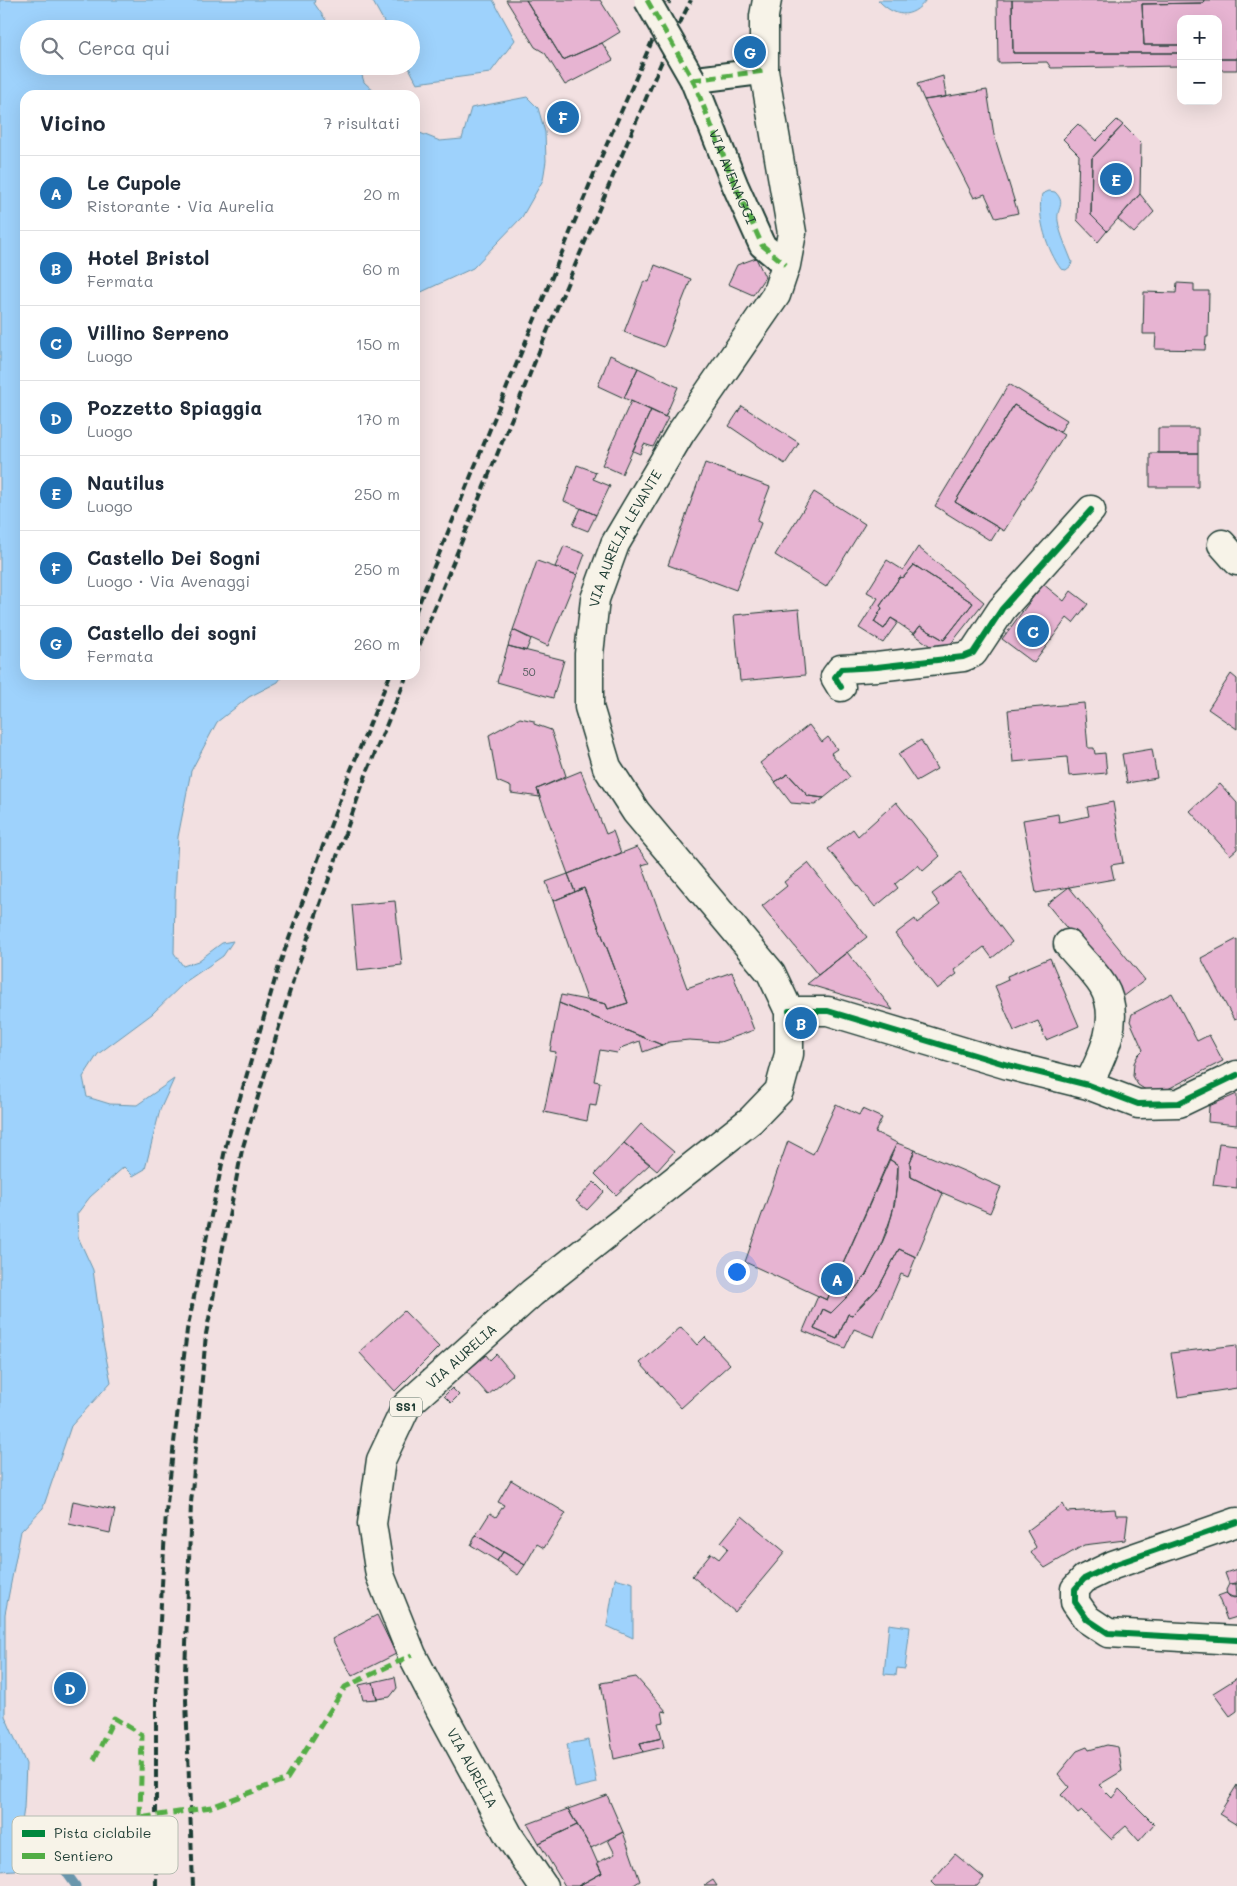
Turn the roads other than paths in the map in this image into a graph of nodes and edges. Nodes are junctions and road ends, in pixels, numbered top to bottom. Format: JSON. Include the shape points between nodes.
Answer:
{"nodes":[{"id":1,"x":647,"y":0,"type":"edge"},
{"id":2,"x":767,"y":0,"type":"edge"},
{"id":3,"x":764,"y":71,"type":"junction"},
{"id":4,"x":693,"y":80,"type":"junction"},
{"id":5,"x":786,"y":265,"type":"junction"},
{"id":6,"x":1092,"y":510,"type":"dead end"},
{"id":7,"x":842,"y":687,"type":"dead end"},
{"id":8,"x":1068,"y":944,"type":"dead end"},
{"id":9,"x":788,"y":1011,"type":"junction"},
{"id":10,"x":790,"y":1054,"type":"joint"},
{"id":11,"x":1237,"y":1075,"type":"edge"},
{"id":12,"x":1088,"y":1085,"type":"junction"},
{"id":13,"x":1237,"y":1522,"type":"edge"},
{"id":14,"x":1237,"y":1640,"type":"edge"},
{"id":15,"x":543,"y":1886,"type":"edge"}],
"edges":[{"from":1,"to":4,"type":"street","name":"VIA AVENAGGI","bridge":true},
{"from":2,"to":3,"type":"main road","name":"VIA AURELIA LEVANTE"},
{"from":3,"to":4,"type":"street"},
{"from":3,"to":5,"type":"main road","name":"VIA AURELIA LEVANTE","via":[[792,233]]},
{"from":4,"to":5,"type":"street","name":"VIA AVENAGGI","via":[[762,245]]},
{"from":5,"to":9,"type":"main road","name":"VIA AURELIA LEVANTE","via":[[776,295],[680,434],[615,544],[595,599],[589,654],[589,707],[606,767],[636,812],[772,973]]},
{"from":6,"to":7,"type":"main road","via":[[1002,609],[973,652],[963,657],[841,669],[835,677]]},
{"from":8,"to":12,"type":"main road","via":[[1103,986],[1111,1007],[1106,1043]]},
{"from":9,"to":10,"type":"main road","name":"VIA AURELIA LEVANTE"},
{"from":9,"to":12,"type":"main road","via":[[828,1011],[1008,1065]]},
{"from":10,"to":15,"type":"main road","name":"VIA AURELIA","number":"SS1","via":[[779,1091],[751,1120],[532,1293],[408,1404],[381,1460],[372,1524],[380,1575],[412,1654],[440,1709],[510,1836]]},
{"from":11,"to":12,"type":"main road","via":[[1179,1103],[1138,1104]]},
{"from":13,"to":14,"type":"main road","via":[[1113,1565],[1084,1579],[1075,1589],[1075,1602],[1087,1619],[1108,1633]]}]}
